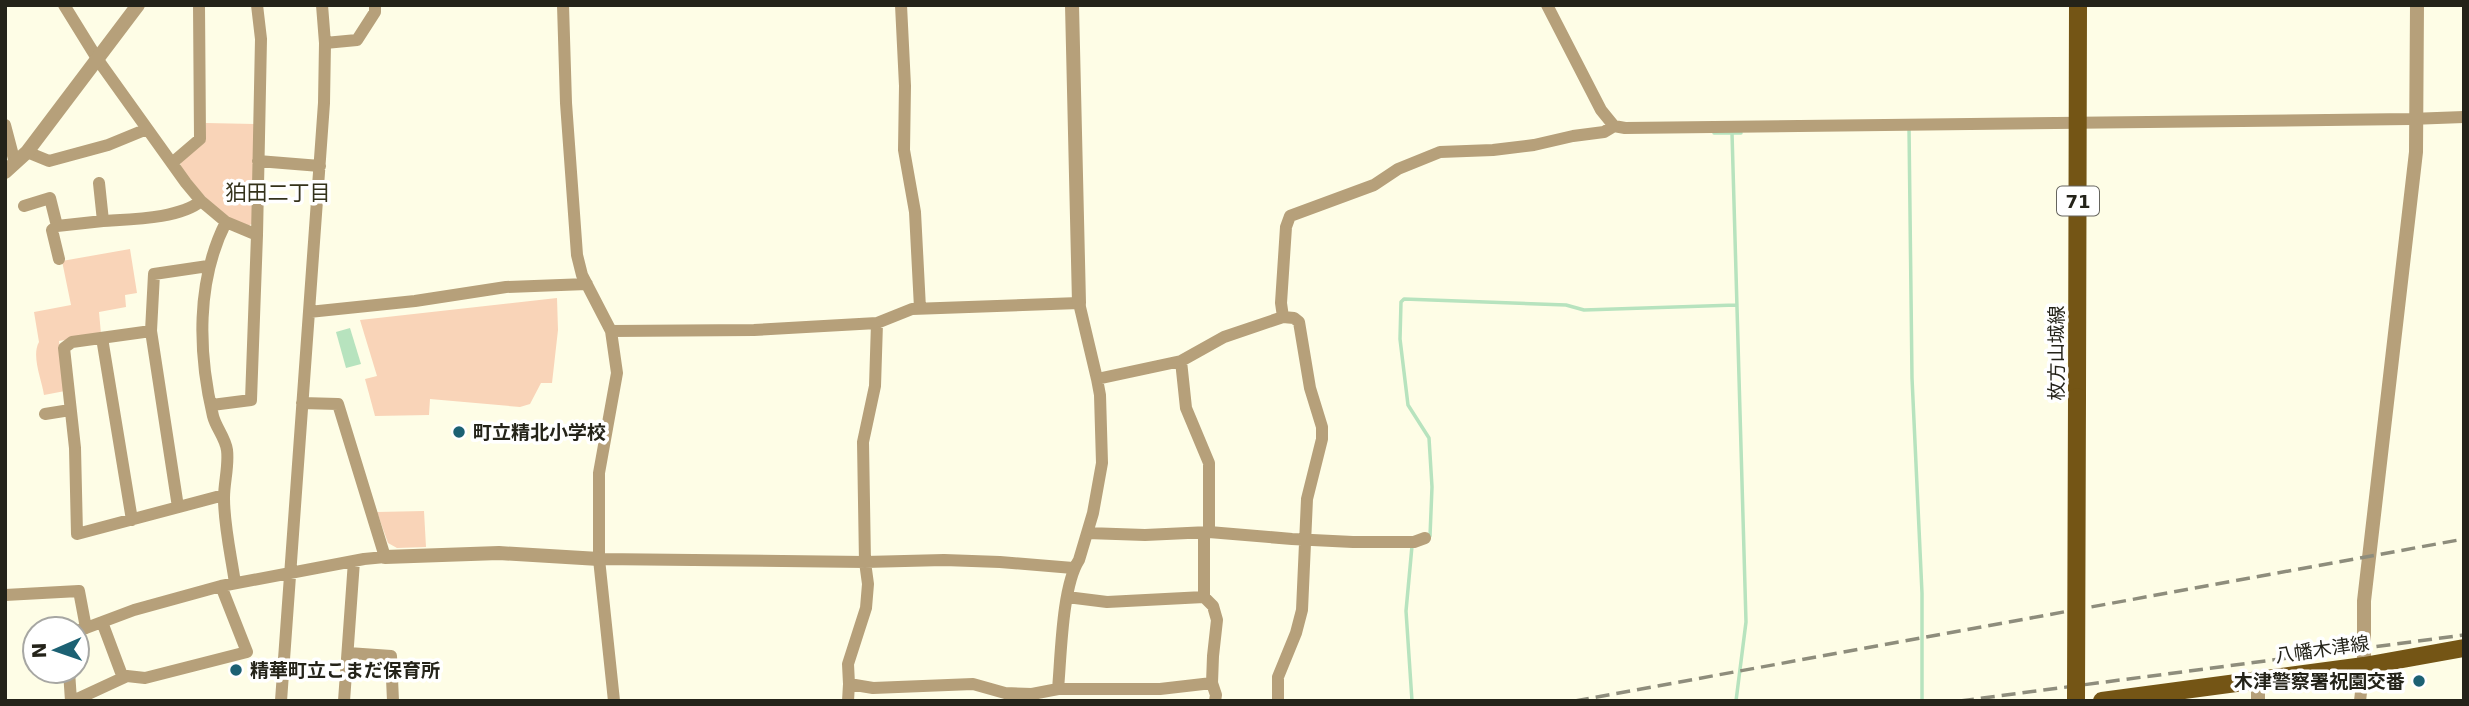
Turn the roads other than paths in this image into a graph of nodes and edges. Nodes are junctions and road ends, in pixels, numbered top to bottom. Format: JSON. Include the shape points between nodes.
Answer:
{"nodes":[{"id":1,"x":64,"y":5,"type":"edge"},
{"id":2,"x":138,"y":5,"type":"edge"},
{"id":3,"x":200,"y":5,"type":"edge"},
{"id":4,"x":257,"y":5,"type":"edge"},
{"id":5,"x":322,"y":5,"type":"edge"},
{"id":6,"x":375,"y":5,"type":"edge"},
{"id":7,"x":563,"y":5,"type":"edge"},
{"id":8,"x":901,"y":5,"type":"edge"},
{"id":9,"x":1072,"y":5,"type":"edge"},
{"id":10,"x":1547,"y":5,"type":"edge"},
{"id":11,"x":2078,"y":5,"type":"edge"},
{"id":12,"x":2417,"y":5,"type":"edge"},
{"id":13,"x":325,"y":43,"type":"junction"},
{"id":14,"x":98,"y":60,"type":"junction"},
{"id":15,"x":2464,"y":117,"type":"edge"},
{"id":16,"x":2417,"y":118,"type":"junction"},
{"id":17,"x":2078,"y":123,"type":"junction"},
{"id":18,"x":5,"y":125,"type":"edge"},
{"id":19,"x":1614,"y":126,"type":"junction"},
{"id":20,"x":147,"y":129,"type":"junction"},
{"id":21,"x":27,"y":152,"type":"junction"},
{"id":22,"x":258,"y":161,"type":"junction"},
{"id":23,"x":172,"y":163,"type":"junction"},
{"id":24,"x":320,"y":166,"type":"junction"},
{"id":25,"x":10,"y":167,"type":"edge"},
{"id":26,"x":99,"y":183,"type":"dead end"},
{"id":27,"x":201,"y":201,"type":"junction"},
{"id":28,"x":24,"y":206,"type":"dead end"},
{"id":29,"x":103,"y":221,"type":"junction"},
{"id":30,"x":226,"y":222,"type":"junction"},
{"id":31,"x":57,"y":226,"type":"junction"},
{"id":32,"x":257,"y":235,"type":"junction"},
{"id":33,"x":59,"y":259,"type":"dead end"},
{"id":34,"x":208,"y":265,"type":"junction"},
{"id":35,"x":587,"y":284,"type":"junction"},
{"id":36,"x":1079,"y":303,"type":"junction"},
{"id":37,"x":920,"y":308,"type":"junction"},
{"id":38,"x":309,"y":312,"type":"junction"},
{"id":39,"x":1283,"y":317,"type":"junction"},
{"id":40,"x":877,"y":323,"type":"junction"},
{"id":41,"x":150,"y":331,"type":"junction"},
{"id":42,"x":611,"y":331,"type":"junction"},
{"id":43,"x":102,"y":338,"type":"junction"},
{"id":44,"x":1181,"y":361,"type":"junction"},
{"id":45,"x":1097,"y":379,"type":"junction"},
{"id":46,"x":302,"y":402,"type":"junction"},
{"id":47,"x":212,"y":405,"type":"junction"},
{"id":48,"x":70,"y":410,"type":"junction"},
{"id":49,"x":45,"y":414,"type":"dead end"},
{"id":50,"x":224,"y":495,"type":"junction"},
{"id":51,"x":178,"y":507,"type":"junction"},
{"id":52,"x":132,"y":520,"type":"junction"},
{"id":53,"x":1087,"y":533,"type":"junction"},
{"id":54,"x":1207,"y":533,"type":"junction"},
{"id":55,"x":1426,"y":538,"type":"dead end"},
{"id":56,"x":1304,"y":540,"type":"junction"},
{"id":57,"x":385,"y":557,"type":"junction"},
{"id":58,"x":600,"y":559,"type":"junction"},
{"id":59,"x":354,"y":561,"type":"junction"},
{"id":60,"x":865,"y":562,"type":"junction"},
{"id":61,"x":1073,"y":568,"type":"junction"},
{"id":62,"x":290,"y":573,"type":"junction"},
{"id":63,"x":235,"y":583,"type":"junction"},
{"id":64,"x":221,"y":586,"type":"junction"},
{"id":65,"x":5,"y":595,"type":"edge"},
{"id":66,"x":1068,"y":597,"type":"junction"},
{"id":67,"x":1204,"y":597,"type":"junction"},
{"id":68,"x":80,"y":615,"type":"edge"},
{"id":69,"x":102,"y":622,"type":"junction"},
{"id":70,"x":91,"y":626,"type":"edge"},
{"id":71,"x":2464,"y":648,"type":"edge"},
{"id":72,"x":348,"y":653,"type":"junction"},
{"id":73,"x":2364,"y":666,"type":"junction"},
{"id":74,"x":123,"y":678,"type":"junction"},
{"id":75,"x":2258,"y":680,"type":"junction"},
{"id":76,"x":1212,"y":683,"type":"junction"},
{"id":77,"x":849,"y":684,"type":"junction"},
{"id":78,"x":1058,"y":689,"type":"junction"},
{"id":79,"x":1032,"y":697,"type":"edge"},
{"id":80,"x":72,"y":701,"type":"edge"},
{"id":81,"x":281,"y":701,"type":"edge"},
{"id":82,"x":344,"y":701,"type":"edge"},
{"id":83,"x":393,"y":701,"type":"edge"},
{"id":84,"x":614,"y":701,"type":"edge"},
{"id":85,"x":848,"y":701,"type":"edge"},
{"id":86,"x":1214,"y":701,"type":"edge"},
{"id":87,"x":1278,"y":701,"type":"edge"},
{"id":88,"x":2076,"y":701,"type":"edge"},
{"id":89,"x":2102,"y":701,"type":"edge"},
{"id":90,"x":2258,"y":701,"type":"edge"},
{"id":91,"x":2360,"y":701,"type":"edge"}],
"edges":[{"from":1,"to":14,"type":"street"},
{"from":2,"to":14,"type":"street"},
{"from":3,"to":23,"type":"street","via":[[200,139]]},
{"from":4,"to":22,"type":"street","via":[[261,39]]},
{"from":5,"to":13,"type":"street"},
{"from":6,"to":13,"type":"street","via":[[357,40]]},
{"from":7,"to":35,"type":"street","via":[[575,244]]},
{"from":8,"to":37,"type":"street","via":[[904,150],[915,212]]},
{"from":9,"to":36,"type":"street"},
{"from":10,"to":19,"type":"street","via":[[1601,110]]},
{"from":11,"to":17,"type":"main road","name":"枚方山城線","number":"71"},
{"from":12,"to":16,"type":"street"},
{"from":13,"to":24,"type":"street"},
{"from":14,"to":20,"type":"street"},
{"from":14,"to":21,"type":"street"},
{"from":15,"to":16,"type":"street"},
{"from":16,"to":17,"type":"street"},
{"from":16,"to":73,"type":"street","via":[[2364,601]]},
{"from":17,"to":19,"type":"street"},
{"from":17,"to":88,"type":"main road","name":"枚方山城線","number":"71","bridge":true},
{"from":18,"to":25,"type":"street"},
{"from":19,"to":39,"type":"street","via":[[1604,132],[1534,145],[1440,152],[1398,169],[1374,185],[1290,216]]},
{"from":20,"to":21,"type":"street","via":[[49,161]]},
{"from":20,"to":23,"type":"street"},
{"from":21,"to":25,"type":"street"},
{"from":22,"to":24,"type":"street"},
{"from":22,"to":32,"type":"street"},
{"from":23,"to":27,"type":"street"},
{"from":24,"to":38,"type":"street"},
{"from":26,"to":29,"type":"street"},
{"from":27,"to":29,"type":"street","via":[[191,209],[153,217]]},
{"from":27,"to":30,"type":"street"},
{"from":28,"to":31,"type":"street","via":[[50,198]]},
{"from":29,"to":31,"type":"street"},
{"from":30,"to":32,"type":"street"},
{"from":30,"to":34,"type":"street"},
{"from":31,"to":33,"type":"street","via":[[52,230]]},
{"from":32,"to":47,"type":"street","via":[[251,400]]},
{"from":34,"to":41,"type":"street","via":[[154,274]]},
{"from":34,"to":47,"type":"street","via":[[202,332]]},
{"from":35,"to":38,"type":"street","via":[[506,288]]},
{"from":35,"to":42,"type":"street"},
{"from":36,"to":37,"type":"street"},
{"from":36,"to":45,"type":"street"},
{"from":37,"to":40,"type":"street"},
{"from":38,"to":46,"type":"street"},
{"from":39,"to":44,"type":"street","via":[[1224,337]]},
{"from":39,"to":56,"type":"street","via":[[1299,322],[1322,427]]},
{"from":40,"to":42,"type":"street"},
{"from":40,"to":60,"type":"street","via":[[875,386],[863,442]]},
{"from":41,"to":43,"type":"street"},
{"from":41,"to":51,"type":"street"},
{"from":42,"to":58,"type":"street","via":[[617,373],[598,473]]},
{"from":43,"to":48,"type":"street","via":[[72,342],[64,348]]},
{"from":43,"to":52,"type":"street"},
{"from":44,"to":45,"type":"street"},
{"from":44,"to":54,"type":"street","via":[[1186,408],[1209,463]]},
{"from":45,"to":53,"type":"street","via":[[1102,463]]},
{"from":46,"to":57,"type":"street","via":[[338,404]]},
{"from":46,"to":62,"type":"street"},
{"from":47,"to":50,"type":"street","via":[[215,425],[226,446]]},
{"from":48,"to":49,"type":"street"},
{"from":48,"to":52,"type":"street","via":[[77,534]]},
{"from":50,"to":51,"type":"street"},
{"from":50,"to":63,"type":"street"},
{"from":51,"to":52,"type":"street"},
{"from":53,"to":54,"type":"street"},
{"from":53,"to":61,"type":"street"},
{"from":54,"to":56,"type":"street"},
{"from":54,"to":67,"type":"street"},
{"from":55,"to":56,"type":"street","via":[[1414,542]]},
{"from":56,"to":87,"type":"street","via":[[1303,610],[1278,677]]},
{"from":57,"to":58,"type":"street","via":[[499,553]]},
{"from":57,"to":59,"type":"street"},
{"from":58,"to":60,"type":"street"},
{"from":58,"to":84,"type":"street"},
{"from":59,"to":62,"type":"street"},
{"from":59,"to":72,"type":"street"},
{"from":60,"to":61,"type":"street","via":[[944,560]]},
{"from":60,"to":77,"type":"street","via":[[866,608],[851,648]]},
{"from":61,"to":66,"type":"street"},
{"from":62,"to":63,"type":"street"},
{"from":62,"to":81,"type":"street"},
{"from":63,"to":64,"type":"street"},
{"from":64,"to":69,"type":"street"},
{"from":64,"to":74,"type":"street","via":[[247,652],[145,678]]},
{"from":65,"to":68,"type":"street","via":[[79,592]]},
{"from":66,"to":67,"type":"street","via":[[1107,601]]},
{"from":66,"to":78,"type":"street"},
{"from":67,"to":76,"type":"street","via":[[1217,620]]},
{"from":69,"to":70,"type":"street"},
{"from":69,"to":74,"type":"street"},
{"from":71,"to":73,"type":"main road","name":"八幡木津線"},
{"from":72,"to":82,"type":"street"},
{"from":72,"to":83,"type":"street","via":[[391,656]]},
{"from":73,"to":75,"type":"main road","name":"八幡木津線"},
{"from":73,"to":91,"type":"street"},
{"from":74,"to":80,"type":"street"},
{"from":75,"to":89,"type":"main road","name":"八幡木津線"},
{"from":75,"to":90,"type":"street"},
{"from":76,"to":78,"type":"street","via":[[1160,689]]},
{"from":76,"to":86,"type":"street"},
{"from":77,"to":79,"type":"street","via":[[873,688],[973,684]]},
{"from":77,"to":85,"type":"street"},
{"from":78,"to":79,"type":"street"}]}
